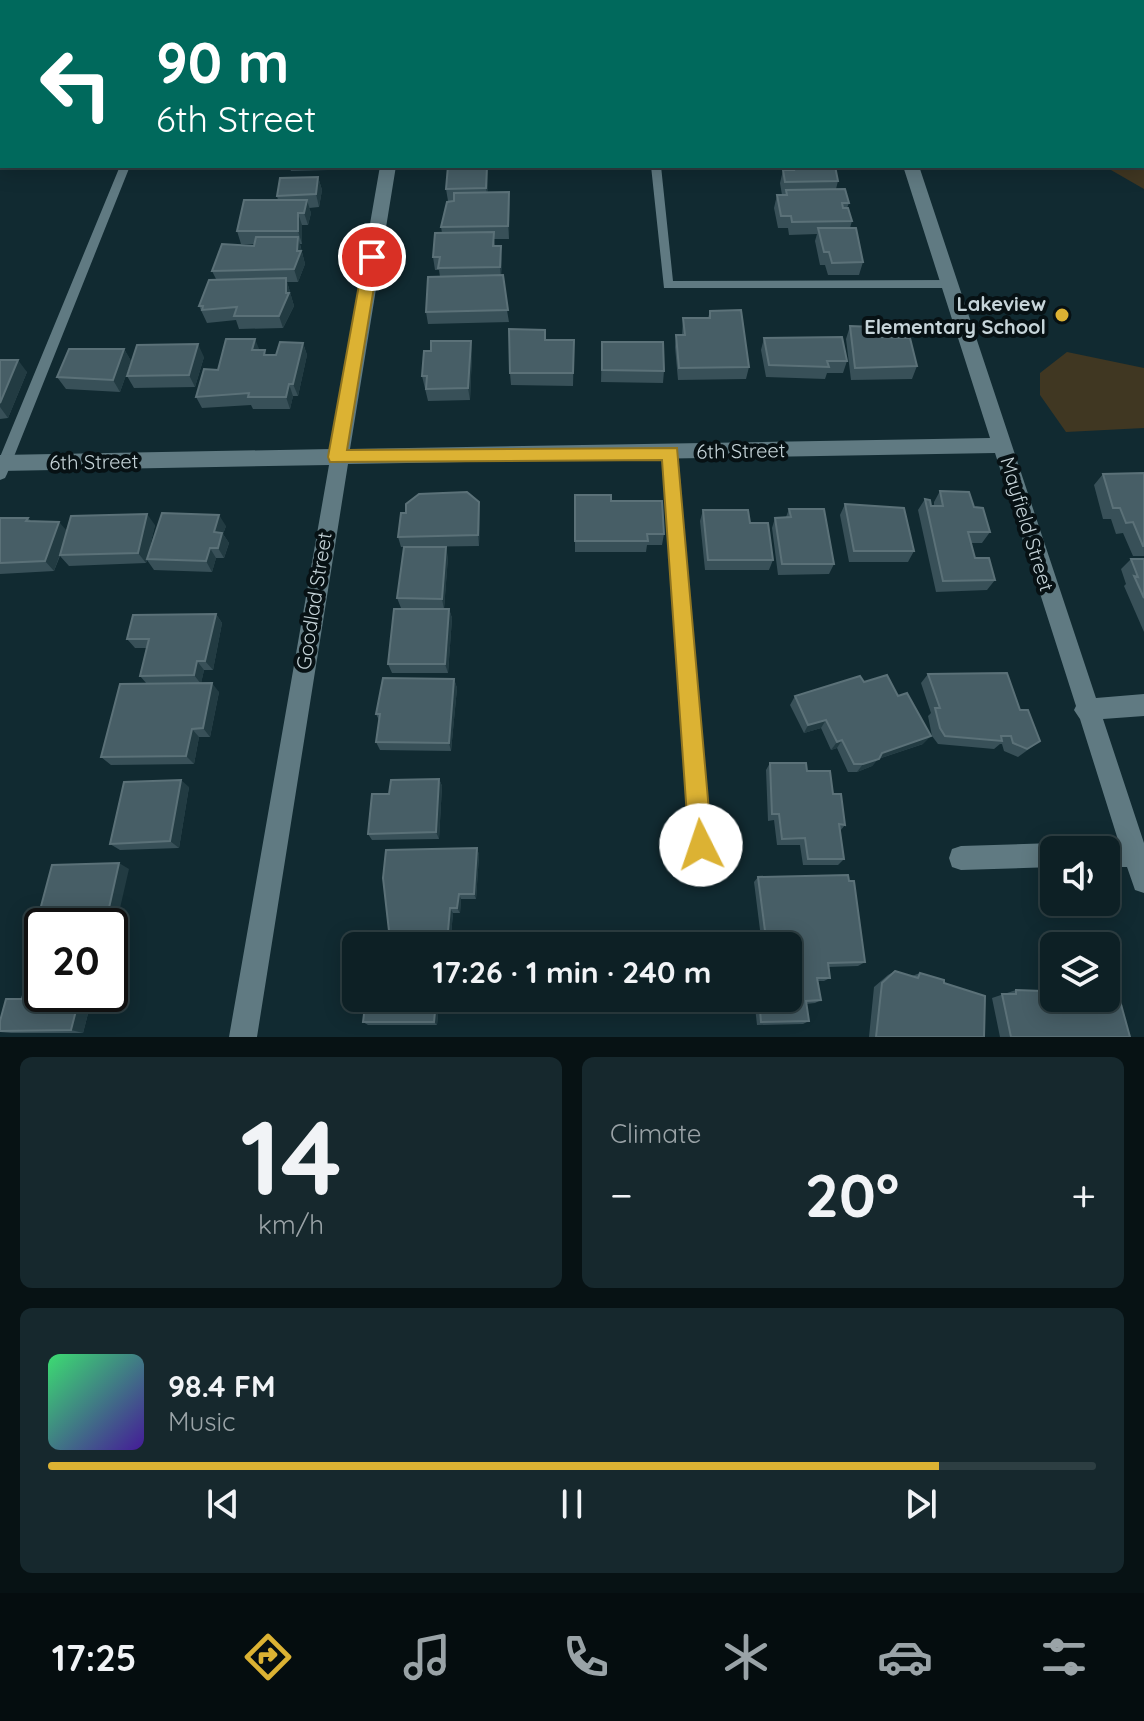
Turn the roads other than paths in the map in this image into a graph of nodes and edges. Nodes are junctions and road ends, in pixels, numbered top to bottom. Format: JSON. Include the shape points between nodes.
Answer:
{"nodes":[{"id":1,"x":124,"y":168,"type":"edge"},
{"id":2,"x":388,"y":168,"type":"edge"},
{"id":3,"x":656,"y":168,"type":"edge"},
{"id":4,"x":912,"y":168,"type":"edge"},
{"id":5,"x":950,"y":284,"type":"junction"},
{"id":6,"x":1003,"y":445,"type":"junction"},
{"id":7,"x":671,"y":453,"type":"junction"},
{"id":8,"x":337,"y":457,"type":"junction"},
{"id":9,"x":1,"y":467,"type":"edge"},
{"id":10,"x":1144,"y":705,"type":"edge"},
{"id":11,"x":1085,"y":710,"type":"junction"},
{"id":12,"x":701,"y":845,"type":"dead end"},
{"id":13,"x":1040,"y":855,"type":"edge"},
{"id":14,"x":1120,"y":855,"type":"edge"},
{"id":15,"x":1135,"y":855,"type":"junction"},
{"id":16,"x":961,"y":858,"type":"dead end"},
{"id":17,"x":1144,"y":881,"type":"edge"},
{"id":18,"x":243,"y":1037,"type":"edge"}],
"edges":[{"from":1,"to":9,"type":"lane"},
{"from":2,"to":8,"type":"street","name":"Goodlad Street"},
{"from":3,"to":5,"type":"lane","via":[[668,285]]},
{"from":4,"to":5,"type":"street","name":"Mayfield Street"},
{"from":5,"to":6,"type":"street","name":"Mayfield Street"},
{"from":6,"to":7,"type":"street","name":"6th Street"},
{"from":6,"to":11,"type":"street","name":"Mayfield Street"},
{"from":7,"to":8,"type":"street","name":"6th Street"},
{"from":7,"to":12,"type":"lane"},
{"from":8,"to":9,"type":"street","name":"6th Street"},
{"from":8,"to":18,"type":"street","name":"Goodlad Street"},
{"from":10,"to":11,"type":"street"},
{"from":11,"to":15,"type":"street","name":"Mayfield Street"},
{"from":13,"to":16,"type":"street"},
{"from":14,"to":15,"type":"street"},
{"from":15,"to":17,"type":"street","name":"Mayfield Street"}]}
